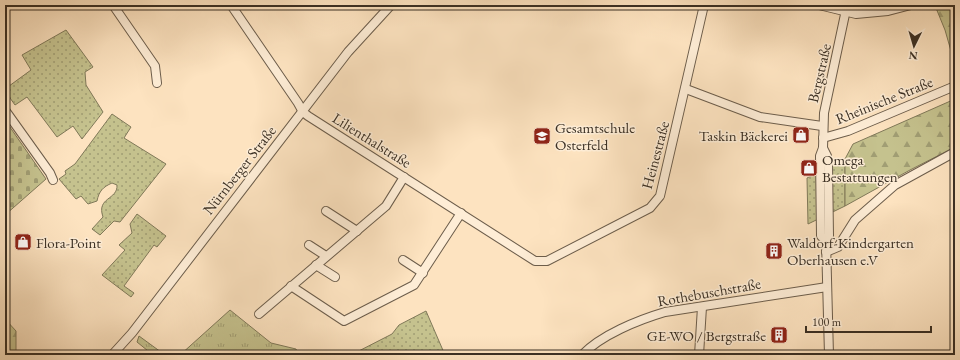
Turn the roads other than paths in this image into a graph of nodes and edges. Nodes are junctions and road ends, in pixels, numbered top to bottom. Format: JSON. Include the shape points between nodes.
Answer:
{"nodes":[{"id":1,"x":113,"y":5,"type":"edge"},
{"id":2,"x":230,"y":5,"type":"edge"},
{"id":3,"x":391,"y":5,"type":"edge"},
{"id":4,"x":704,"y":5,"type":"edge"},
{"id":5,"x":818,"y":5,"type":"edge"},
{"id":6,"x":911,"y":5,"type":"edge"},
{"id":7,"x":846,"y":8,"type":"edge"},
{"id":8,"x":157,"y":82,"type":"dead end"},
{"id":9,"x":955,"y":86,"type":"edge"},
{"id":10,"x":686,"y":89,"type":"junction"},
{"id":11,"x":5,"y":110,"type":"edge"},
{"id":12,"x":303,"y":112,"type":"junction"},
{"id":13,"x":822,"y":126,"type":"junction"},
{"id":14,"x":823,"y":138,"type":"junction"},
{"id":15,"x":955,"y":152,"type":"edge"},
{"id":16,"x":404,"y":177,"type":"junction"},
{"id":17,"x":53,"y":180,"type":"dead end"},
{"id":18,"x":326,"y":211,"type":"dead end"},
{"id":19,"x":461,"y":213,"type":"junction"},
{"id":20,"x":357,"y":231,"type":"junction"},
{"id":21,"x":309,"y":245,"type":"dead end"},
{"id":22,"x":826,"y":252,"type":"junction"},
{"id":23,"x":326,"y":256,"type":"junction"},
{"id":24,"x":403,"y":260,"type":"dead end"},
{"id":25,"x":535,"y":261,"type":"joint"},
{"id":26,"x":316,"y":265,"type":"junction"},
{"id":27,"x":423,"y":273,"type":"junction"},
{"id":28,"x":334,"y":277,"type":"dead end"},
{"id":29,"x":291,"y":286,"type":"junction"},
{"id":30,"x":827,"y":287,"type":"junction"},
{"id":31,"x":702,"y":307,"type":"junction"},
{"id":32,"x":258,"y":314,"type":"dead end"},
{"id":33,"x":112,"y":355,"type":"edge"},
{"id":34,"x":582,"y":355,"type":"edge"},
{"id":35,"x":699,"y":355,"type":"edge"},
{"id":36,"x":829,"y":355,"type":"edge"}],
"edges":[{"from":1,"to":8,"type":"street","via":[[155,66]]},
{"from":2,"to":12,"type":"street","name":"Lilienthalstraße"},
{"from":3,"to":12,"type":"street","name":"Nürnberger Straße","via":[[348,52]]},
{"from":4,"to":10,"type":"street","name":"Heinestraße"},
{"from":5,"to":7,"type":"street"},
{"from":6,"to":7,"type":"street","via":[[856,14]]},
{"from":7,"to":13,"type":"street","name":"Bergstraße"},
{"from":9,"to":14,"type":"street","name":"Rheinische Straße","via":[[848,131]]},
{"from":10,"to":13,"type":"street","via":[[760,117]]},
{"from":10,"to":25,"type":"street","name":"Heinestraße","via":[[662,192],[657,201],[650,208],[547,261]]},
{"from":11,"to":17,"type":"street"},
{"from":12,"to":16,"type":"street","name":"Lilienthalstraße"},
{"from":12,"to":33,"type":"street","name":"Nürnberger Straße","via":[[132,333]]},
{"from":13,"to":14,"type":"street","name":"Bergstraße"},
{"from":14,"to":22,"type":"street","name":"Bergstraße","via":[[828,164],[829,236],[826,241]]},
{"from":15,"to":22,"type":"street","via":[[895,184],[855,220],[838,247]]},
{"from":16,"to":19,"type":"street","name":"Lilienthalstraße"},
{"from":16,"to":20,"type":"street","via":[[386,206]]},
{"from":18,"to":20,"type":"street"},
{"from":19,"to":25,"type":"street","name":"Lilienthalstraße"},
{"from":19,"to":27,"type":"street"},
{"from":20,"to":23,"type":"street"},
{"from":21,"to":23,"type":"street"},
{"from":22,"to":30,"type":"street","name":"Bergstraße"},
{"from":23,"to":26,"type":"street"},
{"from":24,"to":27,"type":"street"},
{"from":26,"to":28,"type":"street"},
{"from":26,"to":29,"type":"street"},
{"from":27,"to":29,"type":"street","via":[[414,284],[344,321]]},
{"from":29,"to":32,"type":"street"},
{"from":30,"to":31,"type":"street","name":"Rothebuschstraße"},
{"from":30,"to":36,"type":"street","name":"Bergstraße"},
{"from":31,"to":34,"type":"street","name":"Rothebuschstraße","via":[[647,318],[601,340]]},
{"from":31,"to":35,"type":"street"}]}
